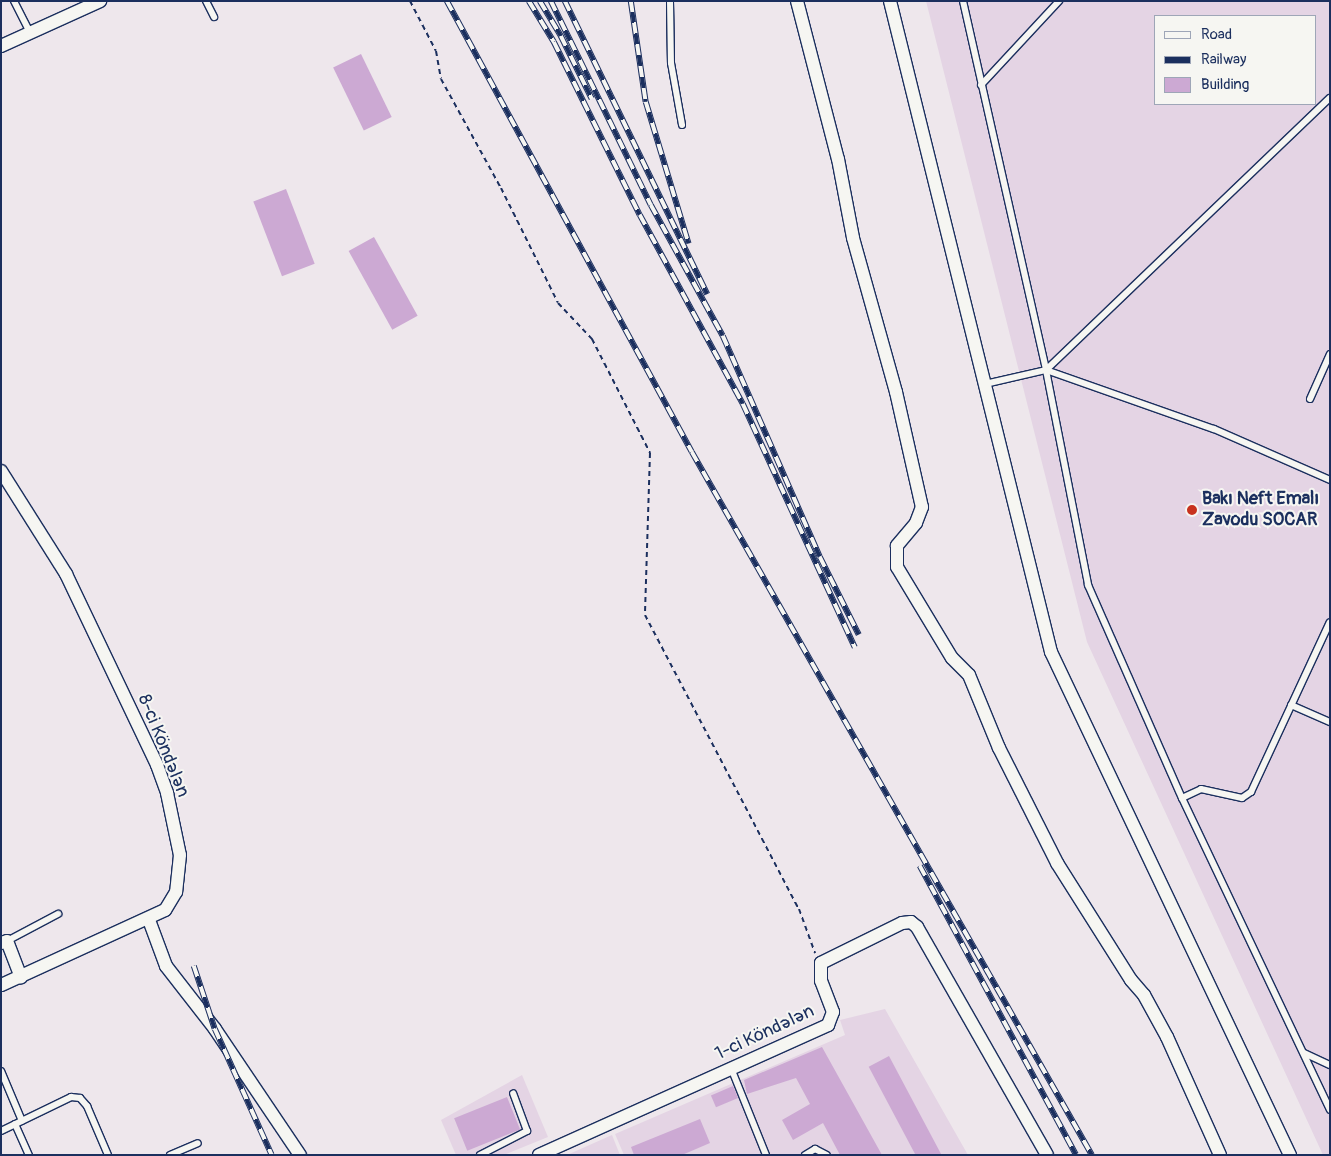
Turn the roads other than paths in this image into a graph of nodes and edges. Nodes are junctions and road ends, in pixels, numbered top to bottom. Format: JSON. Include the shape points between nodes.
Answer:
{"nodes":[{"id":1,"x":14,"y":1,"type":"edge"},
{"id":2,"x":100,"y":1,"type":"edge"},
{"id":3,"x":206,"y":1,"type":"edge"},
{"id":4,"x":670,"y":1,"type":"edge"},
{"id":5,"x":797,"y":1,"type":"edge"},
{"id":6,"x":890,"y":1,"type":"edge"},
{"id":7,"x":962,"y":1,"type":"edge"},
{"id":8,"x":1059,"y":1,"type":"edge"},
{"id":9,"x":214,"y":17,"type":"dead end"},
{"id":10,"x":29,"y":31,"type":"junction"},
{"id":11,"x":1,"y":46,"type":"edge"},
{"id":12,"x":982,"y":85,"type":"junction"},
{"id":13,"x":1330,"y":98,"type":"edge"},
{"id":14,"x":682,"y":125,"type":"dead end"},
{"id":15,"x":1330,"y":354,"type":"edge"},
{"id":16,"x":1046,"y":370,"type":"junction"},
{"id":17,"x":984,"y":384,"type":"junction"},
{"id":18,"x":1310,"y":399,"type":"dead end"},
{"id":19,"x":1,"y":470,"type":"edge"},
{"id":20,"x":1330,"y":480,"type":"edge"},
{"id":21,"x":1330,"y":622,"type":"edge"},
{"id":22,"x":1292,"y":705,"type":"junction"},
{"id":23,"x":1330,"y":722,"type":"edge"},
{"id":24,"x":1182,"y":798,"type":"junction"},
{"id":25,"x":58,"y":914,"type":"dead end"},
{"id":26,"x":149,"y":920,"type":"junction"},
{"id":27,"x":4,"y":942,"type":"edge"},
{"id":28,"x":21,"y":977,"type":"junction"},
{"id":29,"x":1,"y":985,"type":"edge"},
{"id":30,"x":1304,"y":1053,"type":"junction"},
{"id":31,"x":1330,"y":1064,"type":"edge"},
{"id":32,"x":731,"y":1068,"type":"junction"},
{"id":33,"x":1,"y":1071,"type":"edge"},
{"id":34,"x":513,"y":1093,"type":"dead end"},
{"id":35,"x":1330,"y":1110,"type":"edge"},
{"id":36,"x":22,"y":1121,"type":"junction"},
{"id":37,"x":14,"y":1124,"type":"junction"},
{"id":38,"x":1,"y":1131,"type":"edge"},
{"id":39,"x":198,"y":1144,"type":"dead end"},
{"id":40,"x":29,"y":1155,"type":"edge"},
{"id":41,"x":108,"y":1155,"type":"edge"},
{"id":42,"x":170,"y":1155,"type":"edge"},
{"id":43,"x":300,"y":1155,"type":"edge"},
{"id":44,"x":480,"y":1155,"type":"edge"},
{"id":45,"x":539,"y":1155,"type":"edge"},
{"id":46,"x":766,"y":1155,"type":"edge"},
{"id":47,"x":805,"y":1155,"type":"edge"},
{"id":48,"x":827,"y":1155,"type":"edge"},
{"id":49,"x":1047,"y":1155,"type":"edge"},
{"id":50,"x":1220,"y":1155,"type":"edge"},
{"id":51,"x":1290,"y":1155,"type":"edge"}],
"edges":[{"from":1,"to":10,"type":"lane"},
{"from":2,"to":10,"type":"street"},
{"from":3,"to":9,"type":"lane"},
{"from":4,"to":14,"type":"lane","via":[[671,63]]},
{"from":5,"to":50,"type":"street","via":[[831,132],[853,238],[896,392],[922,508],[916,523],[897,546],[897,567],[952,658],[969,675],[1000,748],[1057,863],[1144,995],[1167,1037]]},
{"from":6,"to":17,"type":"street"},
{"from":7,"to":12,"type":"lane"},
{"from":8,"to":12,"type":"lane"},
{"from":10,"to":11,"type":"street"},
{"from":12,"to":16,"type":"lane"},
{"from":13,"to":16,"type":"lane"},
{"from":15,"to":18,"type":"lane"},
{"from":16,"to":17,"type":"lane"},
{"from":16,"to":20,"type":"lane","via":[[1214,430]]},
{"from":16,"to":24,"type":"lane","via":[[1088,585]]},
{"from":17,"to":51,"type":"street","via":[[1051,652]]},
{"from":19,"to":26,"type":"street","name":"8-ci Köndələn","via":[[66,574],[167,793],[179,840],[178,885],[172,903]]},
{"from":21,"to":22,"type":"lane"},
{"from":22,"to":23,"type":"lane"},
{"from":22,"to":24,"type":"lane","via":[[1251,792],[1242,798],[1201,789]]},
{"from":24,"to":30,"type":"lane"},
{"from":25,"to":27,"type":"lane"},
{"from":26,"to":28,"type":"street","name":"8-ci Köndələn"},
{"from":26,"to":43,"type":"street","via":[[166,966],[215,1029]]},
{"from":27,"to":28,"type":"street"},
{"from":28,"to":29,"type":"street","name":"8-ci Köndələn"},
{"from":30,"to":31,"type":"lane"},
{"from":30,"to":35,"type":"lane"},
{"from":32,"to":45,"type":"street","name":"1-ci Köndələn"},
{"from":32,"to":46,"type":"lane"},
{"from":32,"to":49,"type":"street","name":"1-ci Köndələn","via":[[828,1025],[834,1012],[821,981],[821,964],[902,923],[911,922],[918,927]]},
{"from":33,"to":36,"type":"lane"},
{"from":34,"to":44,"type":"lane","via":[[527,1131],[524,1136]]},
{"from":36,"to":37,"type":"lane"},
{"from":36,"to":41,"type":"lane","via":[[72,1097],[80,1098],[87,1106]]},
{"from":37,"to":38,"type":"lane"},
{"from":37,"to":40,"type":"lane"},
{"from":39,"to":42,"type":"lane"},
{"from":47,"to":48,"type":"lane","via":[[815,1149]]}]}
